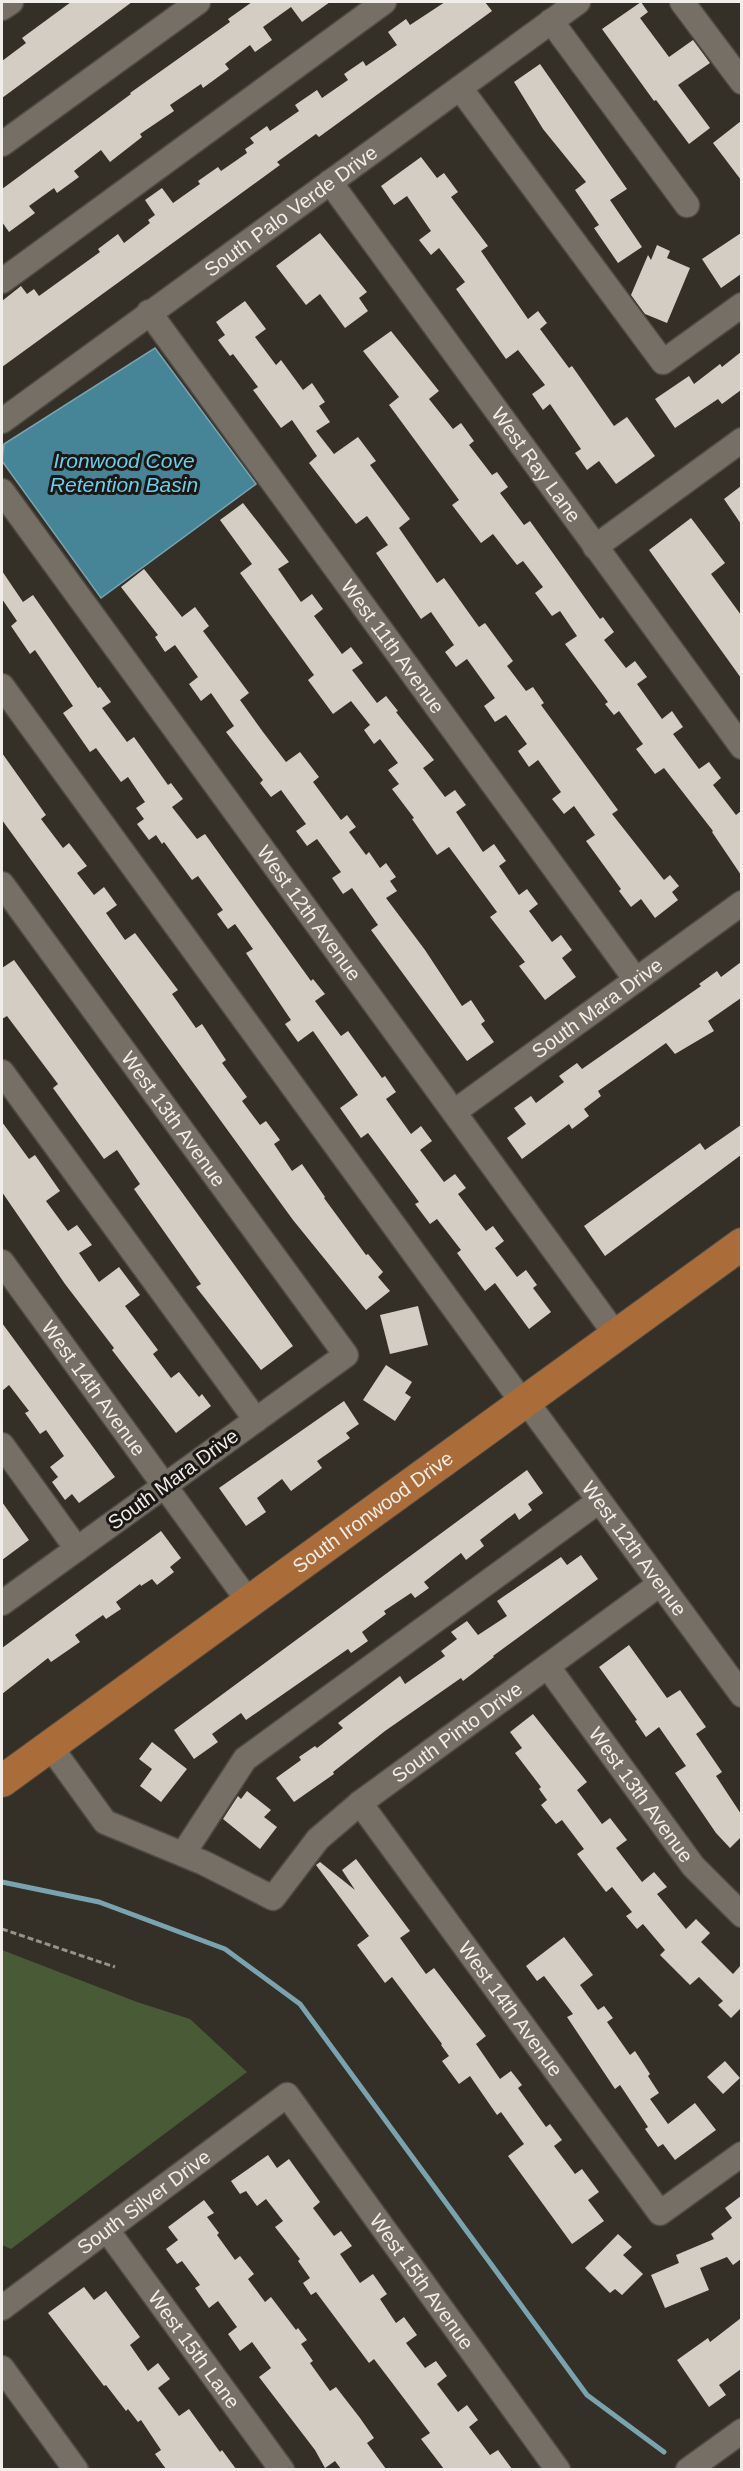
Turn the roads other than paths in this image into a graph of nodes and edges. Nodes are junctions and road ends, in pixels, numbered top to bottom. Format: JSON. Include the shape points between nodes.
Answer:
{"nodes":[{"id":1,"x":11,"y":2,"type":"edge"},
{"id":2,"x":198,"y":2,"type":"edge"},
{"id":3,"x":384,"y":2,"type":"edge"},
{"id":4,"x":579,"y":2,"type":"edge"},
{"id":5,"x":682,"y":2,"type":"edge"},
{"id":6,"x":2,"y":8,"type":"edge"},
{"id":7,"x":551,"y":21,"type":"junction"},
{"id":8,"x":741,"y":82,"type":"edge"},
{"id":9,"x":460,"y":88,"type":"junction"},
{"id":10,"x":2,"y":144,"type":"edge"},
{"id":11,"x":330,"y":182,"type":"junction"},
{"id":12,"x":687,"y":205,"type":"dead end"},
{"id":13,"x":2,"y":280,"type":"edge"},
{"id":14,"x":741,"y":305,"type":"edge"},
{"id":15,"x":149,"y":312,"type":"junction"},
{"id":16,"x":2,"y":421,"type":"edge"},
{"id":17,"x":741,"y":440,"type":"edge"},
{"id":18,"x":2,"y":491,"type":"edge"},
{"id":19,"x":595,"y":547,"type":"junction"},
{"id":20,"x":2,"y":686,"type":"edge"},
{"id":21,"x":741,"y":747,"type":"edge"},
{"id":22,"x":2,"y":884,"type":"edge"},
{"id":23,"x":741,"y":903,"type":"edge"},
{"id":24,"x":636,"y":980,"type":"junction"},
{"id":25,"x":2,"y":1072,"type":"edge"},
{"id":26,"x":454,"y":1112,"type":"junction"},
{"id":27,"x":741,"y":1244,"type":"edge"},
{"id":28,"x":2,"y":1262,"type":"edge"},
{"id":29,"x":616,"y":1335,"type":"junction"},
{"id":30,"x":346,"y":1356,"type":"joint"},
{"id":31,"x":524,"y":1402,"type":"junction"},
{"id":32,"x":256,"y":1420,"type":"junction"},
{"id":33,"x":2,"y":1445,"type":"edge"},
{"id":34,"x":164,"y":1485,"type":"junction"},
{"id":35,"x":599,"y":1501,"type":"junction"},
{"id":36,"x":77,"y":1548,"type":"junction"},
{"id":37,"x":660,"y":1584,"type":"junction"},
{"id":38,"x":249,"y":1602,"type":"junction"},
{"id":39,"x":2,"y":1603,"type":"edge"},
{"id":40,"x":548,"y":1667,"type":"junction"},
{"id":41,"x":741,"y":1695,"type":"edge"},
{"id":42,"x":50,"y":1746,"type":"junction"},
{"id":43,"x":2,"y":1781,"type":"edge"},
{"id":44,"x":360,"y":1803,"type":"junction"},
{"id":45,"x":183,"y":1854,"type":"junction"},
{"id":46,"x":741,"y":1915,"type":"edge"},
{"id":47,"x":287,"y":2095,"type":"joint"},
{"id":48,"x":741,"y":2154,"type":"edge"},
{"id":49,"x":107,"y":2230,"type":"junction"},
{"id":50,"x":2,"y":2308,"type":"edge"},
{"id":51,"x":2,"y":2368,"type":"edge"},
{"id":52,"x":741,"y":2431,"type":"edge"},
{"id":53,"x":76,"y":2469,"type":"edge"},
{"id":54,"x":282,"y":2469,"type":"edge"},
{"id":55,"x":558,"y":2469,"type":"edge"},
{"id":56,"x":688,"y":2469,"type":"edge"}],
"edges":[{"from":1,"to":6,"type":"street"},
{"from":2,"to":10,"type":"street"},
{"from":3,"to":13,"type":"street"},
{"from":4,"to":7,"type":"street","name":"South Palo Verde Drive"},
{"from":5,"to":8,"type":"street"},
{"from":7,"to":9,"type":"street","name":"South Palo Verde Drive"},
{"from":7,"to":12,"type":"street"},
{"from":9,"to":11,"type":"street","name":"South Palo Verde Drive"},
{"from":9,"to":14,"type":"street","via":[[663,362]]},
{"from":11,"to":15,"type":"street","name":"South Palo Verde Drive"},
{"from":11,"to":19,"type":"street","name":"West Ray Lane"},
{"from":15,"to":16,"type":"street","name":"South Palo Verde Drive"},
{"from":15,"to":24,"type":"street","name":"West 11th Avenue"},
{"from":17,"to":19,"type":"street"},
{"from":18,"to":26,"type":"street","name":"West 12th Avenue"},
{"from":19,"to":21,"type":"street","name":"West Ray Lane"},
{"from":20,"to":31,"type":"street","name":"West 12th Avenue"},
{"from":22,"to":30,"type":"street","name":"West 13th Avenue"},
{"from":23,"to":24,"type":"street","name":"South Mara Drive"},
{"from":24,"to":26,"type":"street","name":"South Mara Drive"},
{"from":25,"to":32,"type":"street"},
{"from":26,"to":29,"type":"street","name":"West 12th Avenue"},
{"from":27,"to":29,"type":"main road","name":"South Ironwood Drive"},
{"from":28,"to":34,"type":"street","name":"West 14th Avenue"},
{"from":29,"to":31,"type":"main road","name":"South Ironwood Drive"},
{"from":30,"to":32,"type":"street","name":"South Mara Drive"},
{"from":31,"to":35,"type":"street","name":"West 12th Avenue"},
{"from":31,"to":38,"type":"main road","name":"South Ironwood Drive"},
{"from":32,"to":34,"type":"street","name":"South Mara Drive"},
{"from":33,"to":36,"type":"street"},
{"from":34,"to":36,"type":"street","name":"South Mara Drive"},
{"from":34,"to":38,"type":"street","name":"West 14th Avenue"},
{"from":35,"to":37,"type":"street","name":"West 12th Avenue"},
{"from":35,"to":45,"type":"street","via":[[245,1759]]},
{"from":36,"to":39,"type":"street","name":"South Mara Drive"},
{"from":37,"to":40,"type":"street","name":"South Pinto Drive"},
{"from":37,"to":41,"type":"street","name":"West 12th Avenue"},
{"from":38,"to":42,"type":"main road","name":"South Ironwood Drive"},
{"from":40,"to":44,"type":"street","name":"South Pinto Drive"},
{"from":40,"to":46,"type":"street","name":"West 13th Avenue","via":[[693,1866]]},
{"from":42,"to":43,"type":"main road","name":"South Ironwood Drive"},
{"from":42,"to":45,"type":"street","via":[[105,1822]]},
{"from":44,"to":45,"type":"street","name":"South Pinto Drive","via":[[318,1839],[273,1898]]},
{"from":44,"to":48,"type":"street","name":"West 14th Avenue","via":[[660,2213]]},
{"from":47,"to":49,"type":"street","name":"South Silver Drive"},
{"from":47,"to":55,"type":"street","name":"West 15th Avenue"},
{"from":49,"to":50,"type":"street","name":"South Silver Drive"},
{"from":49,"to":54,"type":"street","name":"West 15th Lane"},
{"from":51,"to":53,"type":"street"},
{"from":52,"to":56,"type":"street"}]}
